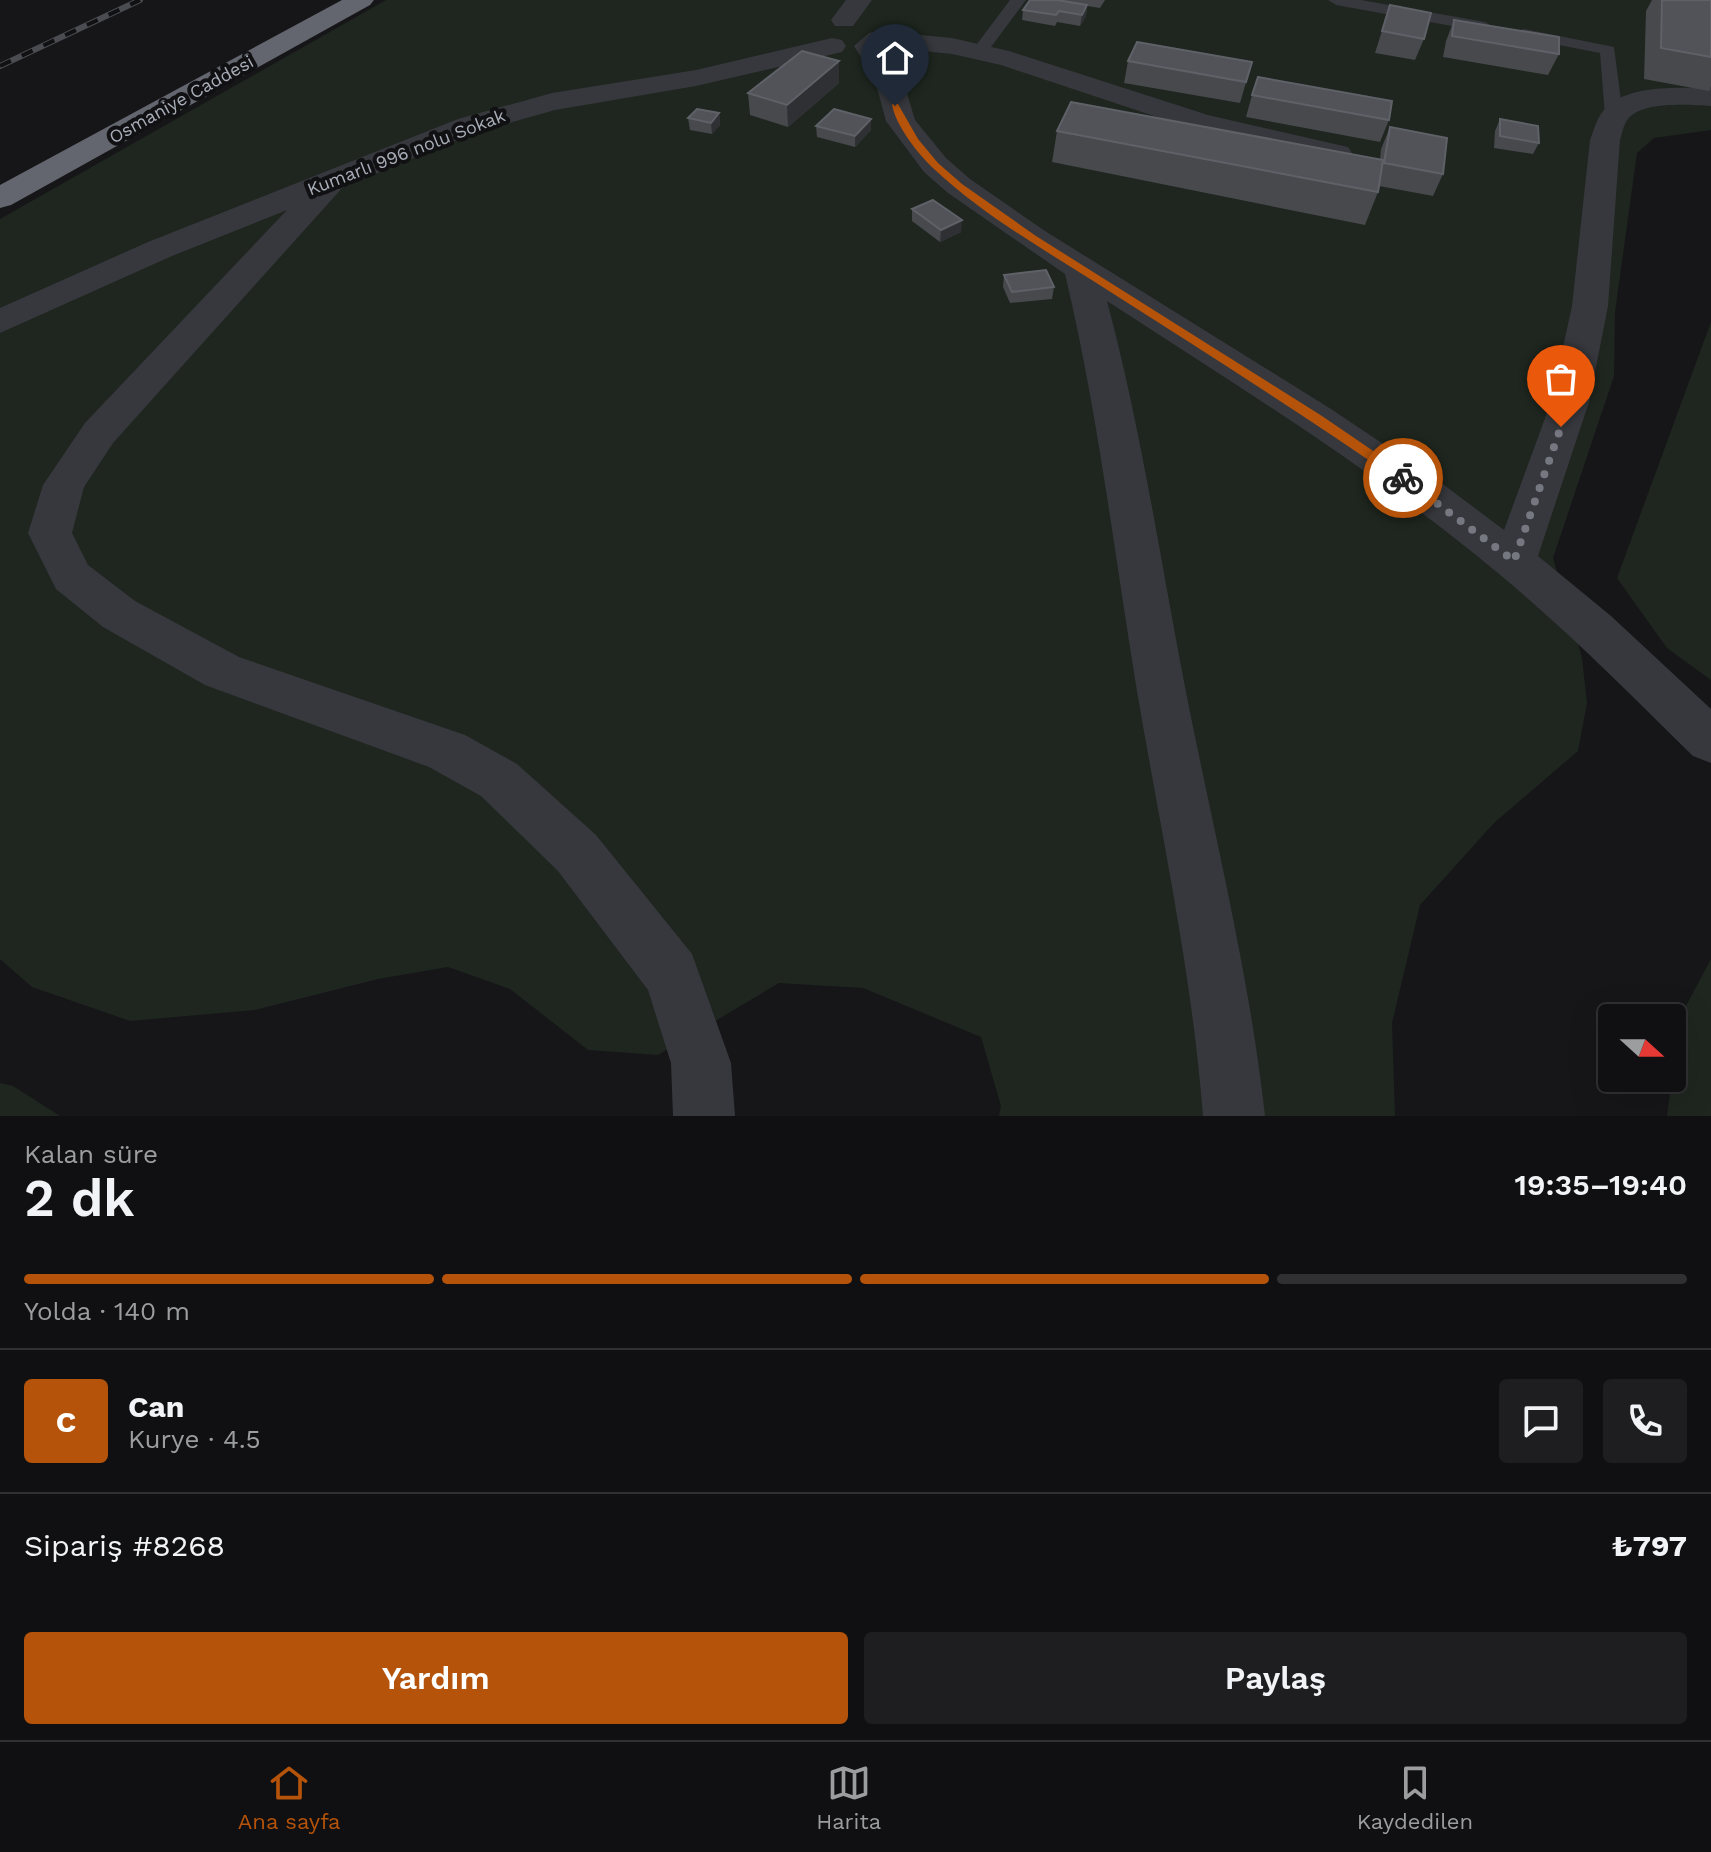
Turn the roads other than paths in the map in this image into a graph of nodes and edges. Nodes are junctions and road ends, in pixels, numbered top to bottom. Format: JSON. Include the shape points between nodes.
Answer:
{"nodes":[{"id":1,"x":321,"y":0,"type":"edge"},
{"id":2,"x":361,"y":0,"type":"edge"},
{"id":3,"x":1018,"y":0,"type":"edge"},
{"id":4,"x":1336,"y":0,"type":"edge"},
{"id":5,"x":856,"y":30,"type":"edge"},
{"id":6,"x":979,"y":52,"type":"junction"},
{"id":7,"x":1711,"y":97,"type":"edge"},
{"id":8,"x":1614,"y":116,"type":"junction"},
{"id":9,"x":1337,"y":153,"type":"edge"},
{"id":10,"x":0,"y":175,"type":"edge"},
{"id":11,"x":333,"y":179,"type":"junction"},
{"id":12,"x":0,"y":198,"type":"edge"},
{"id":13,"x":1081,"y":268,"type":"junction"},
{"id":14,"x":0,"y":322,"type":"edge"},
{"id":15,"x":1514,"y":561,"type":"junction"},
{"id":16,"x":1708,"y":736,"type":"edge"},
{"id":17,"x":704,"y":1116,"type":"edge"},
{"id":18,"x":1234,"y":1116,"type":"edge"}],
"edges":[{"from":1,"to":10,"type":"highway"},
{"from":2,"to":12,"type":"highway","name":"Osmaniye Caddesi"},
{"from":3,"to":6,"type":"lane"},
{"from":4,"to":8,"type":"lane","via":[[1608,50]]},
{"from":5,"to":6,"type":"street","name":"Kumarlı 996 nolu Sokak"},
{"from":5,"to":11,"type":"street","name":"Kumarlı 996 nolu Sokak","via":[[696,78],[516,111]]},
{"from":5,"to":13,"type":"street","via":[[888,77],[901,121],[935,165]]},
{"from":6,"to":9,"type":"street","name":"Kumarlı 996 nolu Sokak","via":[[1200,122]]},
{"from":7,"to":8,"type":"street","via":[[1629,103]]},
{"from":8,"to":15,"type":"street","via":[[1605,140],[1590,306],[1570,402]]},
{"from":11,"to":14,"type":"street","name":"Kumarlı 996 nolu Sokak"},
{"from":11,"to":17,"type":"street","via":[[99,433],[64,485],[50,533],[72,577],[119,614],[222,671],[447,751],[499,780],[577,853],[672,974],[701,1063]]},
{"from":13,"to":15,"type":"street","via":[[1317,419]]},
{"from":13,"to":18,"type":"street","via":[[1118,432],[1226,1031]]},
{"from":15,"to":16,"type":"street"}]}
